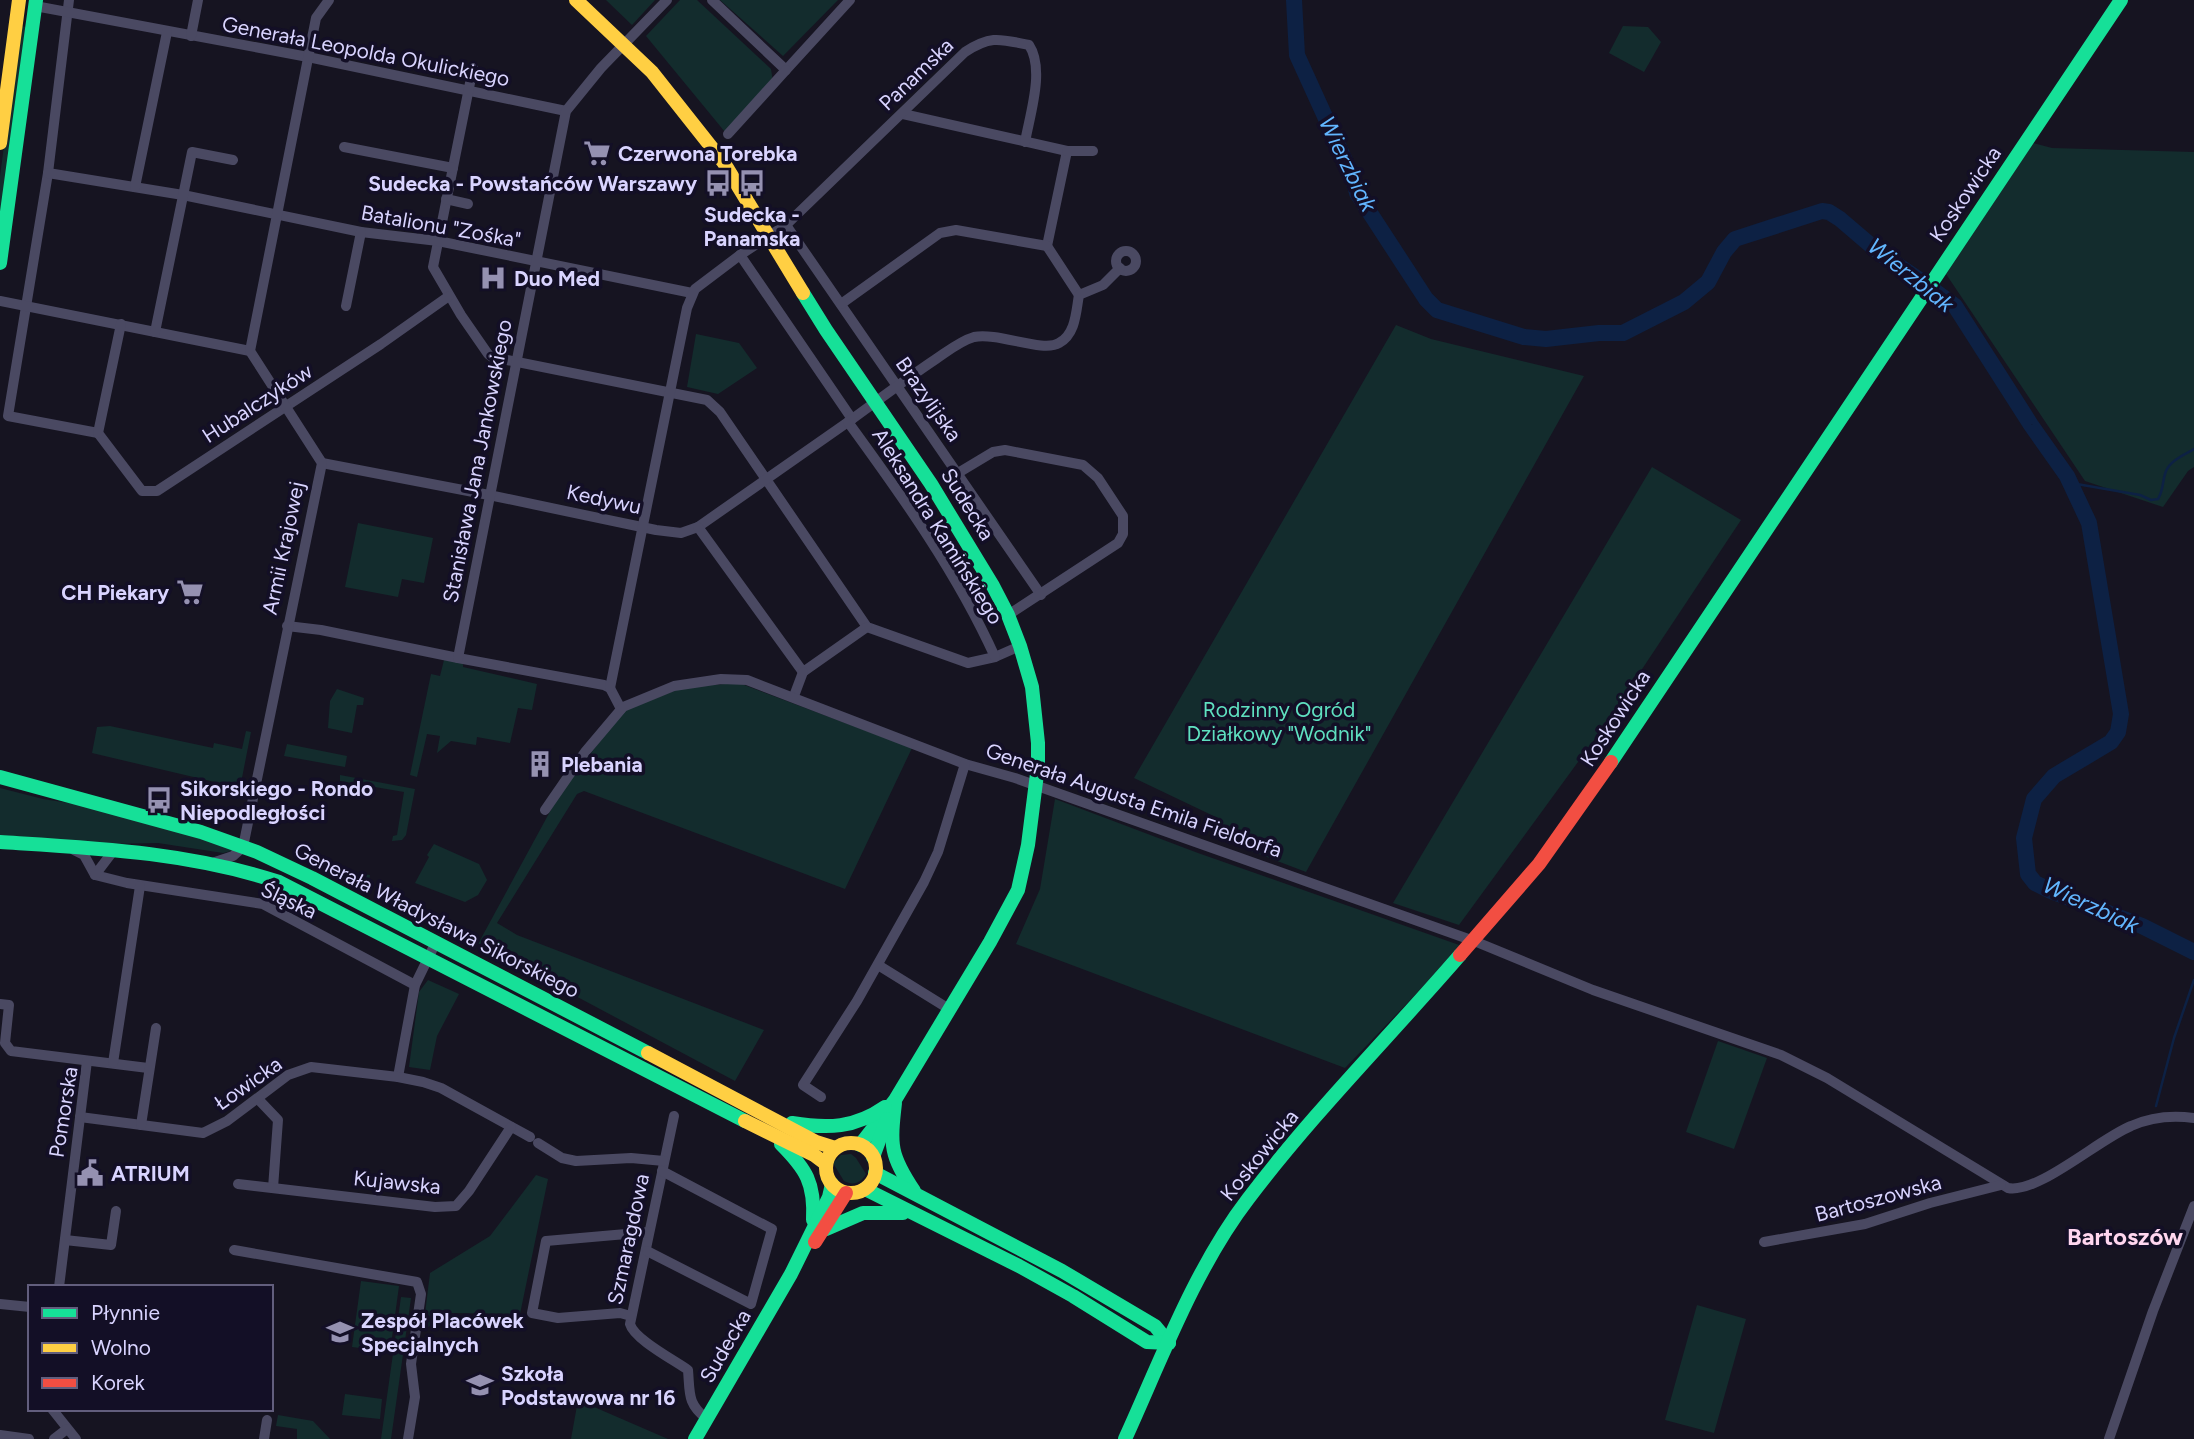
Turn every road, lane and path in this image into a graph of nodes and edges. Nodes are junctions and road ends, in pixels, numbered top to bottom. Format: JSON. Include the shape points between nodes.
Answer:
{"nodes":[{"id":1,"x":69,"y":0,"type":"edge"},
{"id":2,"x":198,"y":0,"type":"edge"},
{"id":3,"x":329,"y":0,"type":"edge"},
{"id":4,"x":576,"y":0,"type":"edge"},
{"id":5,"x":667,"y":0,"type":"edge"},
{"id":6,"x":712,"y":0,"type":"edge"},
{"id":7,"x":850,"y":0,"type":"edge"},
{"id":8,"x":2121,"y":0,"type":"edge"},
{"id":9,"x":15,"y":1,"type":"edge"},
{"id":10,"x":36,"y":3,"type":"edge"},
{"id":11,"x":67,"y":12,"type":"junction"},
{"id":12,"x":167,"y":32,"type":"junction"},
{"id":13,"x":191,"y":36,"type":"junction"},
{"id":14,"x":625,"y":44,"type":"junction"},
{"id":15,"x":308,"y":57,"type":"junction"},
{"id":16,"x":473,"y":68,"type":"dead end"},
{"id":17,"x":786,"y":69,"type":"junction"},
{"id":18,"x":469,"y":91,"type":"junction"},
{"id":19,"x":566,"y":111,"type":"junction"},
{"id":20,"x":903,"y":114,"type":"junction"},
{"id":21,"x":727,"y":134,"type":"dead end"},
{"id":22,"x":1025,"y":142,"type":"junction"},
{"id":23,"x":0,"y":143,"type":"edge"},
{"id":24,"x":344,"y":147,"type":"dead end"},
{"id":25,"x":1067,"y":151,"type":"junction"},
{"id":26,"x":1093,"y":151,"type":"dead end"},
{"id":27,"x":233,"y":160,"type":"dead end"},
{"id":28,"x":453,"y":168,"type":"junction"},
{"id":29,"x":48,"y":173,"type":"junction"},
{"id":30,"x":135,"y":187,"type":"junction"},
{"id":31,"x":183,"y":195,"type":"junction"},
{"id":32,"x":446,"y":199,"type":"junction"},
{"id":33,"x":468,"y":204,"type":"dead end"},
{"id":34,"x":277,"y":215,"type":"junction"},
{"id":35,"x":786,"y":225,"type":"junction"},
{"id":36,"x":361,"y":232,"type":"junction"},
{"id":37,"x":770,"y":236,"type":"junction"},
{"id":38,"x":438,"y":241,"type":"junction"},
{"id":39,"x":1047,"y":246,"type":"junction"},
{"id":40,"x":740,"y":255,"type":"junction"},
{"id":41,"x":536,"y":261,"type":"junction"},
{"id":42,"x":0,"y":263,"type":"edge"},
{"id":43,"x":1120,"y":268,"type":"dead end"},
{"id":44,"x":692,"y":293,"type":"junction"},
{"id":45,"x":1079,"y":295,"type":"junction"},
{"id":46,"x":449,"y":296,"type":"junction"},
{"id":47,"x":0,"y":301,"type":"edge"},
{"id":48,"x":841,"y":304,"type":"junction"},
{"id":49,"x":28,"y":306,"type":"junction"},
{"id":50,"x":346,"y":306,"type":"dead end"},
{"id":51,"x":121,"y":324,"type":"junction"},
{"id":52,"x":155,"y":332,"type":"junction"},
{"id":53,"x":250,"y":351,"type":"junction"},
{"id":54,"x":516,"y":361,"type":"junction"},
{"id":55,"x":897,"y":387,"type":"junction"},
{"id":56,"x":671,"y":393,"type":"junction"},
{"id":57,"x":876,"y":403,"type":"junction"},
{"id":58,"x":285,"y":407,"type":"junction"},
{"id":59,"x":850,"y":421,"type":"junction"},
{"id":60,"x":98,"y":433,"type":"junction"},
{"id":61,"x":322,"y":463,"type":"junction"},
{"id":62,"x":958,"y":473,"type":"junction"},
{"id":63,"x":766,"y":479,"type":"junction"},
{"id":64,"x":489,"y":495,"type":"junction"},
{"id":65,"x":643,"y":527,"type":"junction"},
{"id":66,"x":698,"y":527,"type":"junction"},
{"id":67,"x":1041,"y":595,"type":"junction"},
{"id":68,"x":1009,"y":615,"type":"junction"},
{"id":69,"x":287,"y":626,"type":"junction"},
{"id":70,"x":867,"y":627,"type":"junction"},
{"id":71,"x":1020,"y":646,"type":"junction"},
{"id":72,"x":995,"y":657,"type":"junction"},
{"id":73,"x":458,"y":659,"type":"junction"},
{"id":74,"x":803,"y":672,"type":"junction"},
{"id":75,"x":610,"y":688,"type":"junction"},
{"id":76,"x":794,"y":696,"type":"junction"},
{"id":77,"x":621,"y":709,"type":"junction"},
{"id":78,"x":965,"y":764,"type":"junction"},
{"id":79,"x":0,"y":778,"type":"edge"},
{"id":80,"x":1036,"y":787,"type":"junction"},
{"id":81,"x":545,"y":810,"type":"dead end"},
{"id":82,"x":0,"y":842,"type":"edge"},
{"id":83,"x":63,"y":847,"type":"junction"},
{"id":84,"x":243,"y":847,"type":"junction"},
{"id":85,"x":114,"y":850,"type":"junction"},
{"id":86,"x":215,"y":862,"type":"junction"},
{"id":87,"x":95,"y":875,"type":"junction"},
{"id":88,"x":140,"y":886,"type":"junction"},
{"id":89,"x":1474,"y":941,"type":"junction"},
{"id":90,"x":436,"y":942,"type":"junction"},
{"id":91,"x":428,"y":957,"type":"junction"},
{"id":92,"x":878,"y":965,"type":"junction"},
{"id":93,"x":415,"y":985,"type":"junction"},
{"id":94,"x":0,"y":1004,"type":"edge"},
{"id":95,"x":949,"y":1009,"type":"junction"},
{"id":96,"x":156,"y":1028,"type":"dead end"},
{"id":97,"x":87,"y":1061,"type":"junction"},
{"id":98,"x":113,"y":1063,"type":"junction"},
{"id":99,"x":148,"y":1068,"type":"junction"},
{"id":100,"x":398,"y":1077,"type":"junction"},
{"id":101,"x":821,"y":1097,"type":"dead end"},
{"id":102,"x":258,"y":1098,"type":"junction"},
{"id":103,"x":895,"y":1100,"type":"junction"},
{"id":104,"x":674,"y":1116,"type":"dead end"},
{"id":105,"x":80,"y":1117,"type":"junction"},
{"id":106,"x":2194,"y":1118,"type":"edge"},
{"id":107,"x":781,"y":1122,"type":"junction"},
{"id":108,"x":141,"y":1125,"type":"junction"},
{"id":109,"x":511,"y":1127,"type":"junction"},
{"id":110,"x":774,"y":1137,"type":"junction"},
{"id":111,"x":860,"y":1145,"type":"junction"},
{"id":112,"x":835,"y":1148,"type":"junction"},
{"id":113,"x":873,"y":1157,"type":"junction"},
{"id":114,"x":826,"y":1164,"type":"junction"},
{"id":115,"x":663,"y":1166,"type":"junction"},
{"id":116,"x":875,"y":1173,"type":"junction"},
{"id":117,"x":238,"y":1184,"type":"dead end"},
{"id":118,"x":832,"y":1184,"type":"junction"},
{"id":119,"x":2001,"y":1185,"type":"junction"},
{"id":120,"x":273,"y":1188,"type":"junction"},
{"id":121,"x":865,"y":1189,"type":"junction"},
{"id":122,"x":914,"y":1192,"type":"junction"},
{"id":123,"x":846,"y":1193,"type":"junction"},
{"id":124,"x":2194,"y":1206,"type":"edge"},
{"id":125,"x":116,"y":1211,"type":"dead end"},
{"id":126,"x":914,"y":1214,"type":"junction"},
{"id":127,"x":817,"y":1231,"type":"junction"},
{"id":128,"x":649,"y":1232,"type":"junction"},
{"id":129,"x":65,"y":1240,"type":"junction"},
{"id":130,"x":1764,"y":1242,"type":"dead end"},
{"id":131,"x":234,"y":1250,"type":"dead end"},
{"id":132,"x":646,"y":1251,"type":"junction"},
{"id":133,"x":59,"y":1285,"type":"edge"},
{"id":134,"x":0,"y":1304,"type":"edge"},
{"id":135,"x":28,"y":1307,"type":"edge"},
{"id":136,"x":631,"y":1315,"type":"junction"},
{"id":137,"x":1179,"y":1321,"type":"junction"},
{"id":138,"x":1155,"y":1326,"type":"junction"},
{"id":139,"x":1147,"y":1342,"type":"junction"},
{"id":140,"x":1168,"y":1343,"type":"junction"},
{"id":141,"x":1156,"y":1370,"type":"junction"},
{"id":142,"x":54,"y":1411,"type":"edge"},
{"id":143,"x":707,"y":1419,"type":"junction"},
{"id":144,"x":267,"y":1420,"type":"dead end"},
{"id":145,"x":67,"y":1429,"type":"junction"},
{"id":146,"x":0,"y":1435,"type":"edge"},
{"id":147,"x":29,"y":1439,"type":"edge"},
{"id":148,"x":54,"y":1439,"type":"edge"},
{"id":149,"x":76,"y":1439,"type":"edge"},
{"id":150,"x":264,"y":1439,"type":"edge"},
{"id":151,"x":408,"y":1439,"type":"edge"},
{"id":152,"x":695,"y":1439,"type":"edge"},
{"id":153,"x":1125,"y":1439,"type":"edge"},
{"id":154,"x":2109,"y":1439,"type":"edge"}],
"edges":[{"from":1,"to":11,"type":"street"},
{"from":2,"to":13,"type":"street"},
{"from":3,"to":15,"type":"street","via":[[316,18]]},
{"from":4,"to":14,"type":"street","name":"Sudecka"},
{"from":5,"to":14,"type":"street","name":"Stanisława Jana Jankowskiego"},
{"from":6,"to":17,"type":"street"},
{"from":7,"to":17,"type":"street"},
{"from":8,"to":89,"type":"street","name":"Koskowicka","via":[[1603,774],[1539,864]]},
{"from":9,"to":23,"type":"street"},
{"from":10,"to":11,"type":"street","name":"Generała Leopolda Okulickiego"},
{"from":10,"to":42,"type":"street"},
{"from":11,"to":12,"type":"street","name":"Generała Leopolda Okulickiego"},
{"from":11,"to":29,"type":"street"},
{"from":12,"to":13,"type":"street","name":"Generała Leopolda Okulickiego"},
{"from":12,"to":30,"type":"street"},
{"from":13,"to":15,"type":"street","name":"Generała Leopolda Okulickiego"},
{"from":14,"to":19,"type":"street","name":"Stanisława Jana Jankowskiego"},
{"from":14,"to":37,"type":"street","name":"Sudecka","via":[[706,138]]},
{"from":15,"to":18,"type":"street","name":"Generała Leopolda Okulickiego"},
{"from":15,"to":34,"type":"street"},
{"from":16,"to":18,"type":"street"},
{"from":17,"to":21,"type":"street"},
{"from":18,"to":19,"type":"street","name":"Generała Leopolda Okulickiego"},
{"from":18,"to":28,"type":"street"},
{"from":19,"to":41,"type":"street","name":"Stanisława Jana Jankowskiego"},
{"from":20,"to":22,"type":"street"},
{"from":20,"to":22,"type":"street","name":"Panamska","via":[[981,41],[994,38],[1029,45],[1037,70]]},
{"from":20,"to":35,"type":"street","name":"Panamska"},
{"from":22,"to":25,"type":"street"},
{"from":24,"to":28,"type":"street"},
{"from":25,"to":26,"type":"street"},
{"from":25,"to":39,"type":"street"},
{"from":27,"to":31,"type":"street","via":[[192,152]]},
{"from":28,"to":32,"type":"street"},
{"from":29,"to":30,"type":"street","name":"Batalionu \"Zośka\""},
{"from":29,"to":49,"type":"street"},
{"from":30,"to":31,"type":"street","name":"Batalionu \"Zośka\""},
{"from":31,"to":34,"type":"street","name":"Batalionu \"Zośka\""},
{"from":31,"to":52,"type":"street"},
{"from":32,"to":33,"type":"street"},
{"from":32,"to":38,"type":"street"},
{"from":34,"to":36,"type":"street","name":"Batalionu \"Zośka\""},
{"from":34,"to":53,"type":"street"},
{"from":35,"to":37,"type":"street","name":"Panamska"},
{"from":35,"to":48,"type":"street","name":"Brazylijska"},
{"from":36,"to":38,"type":"street","name":"Batalionu \"Zośka\""},
{"from":36,"to":50,"type":"street"},
{"from":37,"to":40,"type":"street","name":"Panamska"},
{"from":37,"to":57,"type":"street","name":"Sudecka"},
{"from":38,"to":41,"type":"street","name":"Batalionu \"Zośka\""},
{"from":38,"to":46,"type":"street","via":[[433,267]]},
{"from":39,"to":45,"type":"street"},
{"from":39,"to":48,"type":"street","via":[[956,230],[940,233]]},
{"from":40,"to":44,"type":"street","name":"Panamska"},
{"from":40,"to":59,"type":"street","name":"Aleksandra Kamińskiego"},
{"from":41,"to":44,"type":"street","name":"Batalionu \"Zośka\""},
{"from":41,"to":54,"type":"street","name":"Stanisława Jana Jankowskiego"},
{"from":43,"to":45,"type":"street","via":[[1103,285]]},
{"from":44,"to":56,"type":"street"},
{"from":45,"to":55,"type":"street","name":"Aleksandra Kamińskiego","via":[[1069,336],[1055,346],[989,335],[972,338]]},
{"from":46,"to":54,"type":"street","via":[[488,354]]},
{"from":46,"to":58,"type":"street","name":"Hubalczyków"},
{"from":47,"to":49,"type":"street"},
{"from":48,"to":55,"type":"street","name":"Brazylijska"},
{"from":49,"to":51,"type":"street"},
{"from":49,"to":60,"type":"street","via":[[8,416]]},
{"from":51,"to":52,"type":"street"},
{"from":51,"to":60,"type":"street"},
{"from":52,"to":53,"type":"street"},
{"from":53,"to":58,"type":"street","name":"Armii Krajowej"},
{"from":54,"to":56,"type":"street"},
{"from":54,"to":64,"type":"street","name":"Stanisława Jana Jankowskiego"},
{"from":55,"to":57,"type":"street","name":"Aleksandra Kamińskiego"},
{"from":55,"to":62,"type":"street","name":"Brazylijska"},
{"from":56,"to":63,"type":"street","via":[[713,404]]},
{"from":56,"to":65,"type":"street"},
{"from":57,"to":59,"type":"street","name":"Aleksandra Kamińskiego"},
{"from":57,"to":68,"type":"street","name":"Sudecka"},
{"from":58,"to":60,"type":"street","name":"Hubalczyków","via":[[157,491],[142,491]]},
{"from":58,"to":61,"type":"street","name":"Armii Krajowej"},
{"from":59,"to":63,"type":"street","name":"Kedywu"},
{"from":59,"to":72,"type":"street","name":"Aleksandra Kamińskiego","via":[[980,623]]},
{"from":61,"to":64,"type":"street","name":"Kedywu"},
{"from":61,"to":69,"type":"street","name":"Armii Krajowej"},
{"from":62,"to":67,"type":"street","name":"Brazylijska"},
{"from":62,"to":67,"type":"street","via":[[1005,450],[1083,464],[1111,497],[1123,516],[1118,543]]},
{"from":63,"to":66,"type":"street","name":"Kedywu"},
{"from":63,"to":70,"type":"street"},
{"from":64,"to":65,"type":"street","name":"Kedywu"},
{"from":64,"to":73,"type":"street","name":"Stanisława Jana Jankowskiego"},
{"from":65,"to":66,"type":"street","name":"Kedywu","via":[[674,533]]},
{"from":65,"to":75,"type":"street"},
{"from":66,"to":74,"type":"street"},
{"from":67,"to":68,"type":"street"},
{"from":68,"to":71,"type":"street","name":"Sudecka"},
{"from":69,"to":73,"type":"street"},
{"from":69,"to":84,"type":"street","name":"Armii Krajowej"},
{"from":70,"to":72,"type":"street","via":[[968,663]]},
{"from":70,"to":74,"type":"street"},
{"from":71,"to":72,"type":"street"},
{"from":71,"to":80,"type":"street","name":"Sudecka","via":[[1037,724]]},
{"from":73,"to":75,"type":"street"},
{"from":74,"to":76,"type":"street"},
{"from":75,"to":77,"type":"street"},
{"from":76,"to":77,"type":"street","name":"Generała Augusta Emila Fieldorfa","via":[[747,680],[721,679],[674,686]]},
{"from":76,"to":78,"type":"street","name":"Generała Augusta Emila Fieldorfa"},
{"from":77,"to":81,"type":"street","name":"Generała Augusta Emila Fieldorfa"},
{"from":78,"to":80,"type":"street","name":"Generała Augusta Emila Fieldorfa"},
{"from":78,"to":92,"type":"street","via":[[938,852]]},
{"from":79,"to":84,"type":"street","name":"Generała Władysława Sikorskiego"},
{"from":80,"to":89,"type":"street","name":"Generała Augusta Emila Fieldorfa"},
{"from":80,"to":95,"type":"street","name":"Sudecka","via":[[1018,890]]},
{"from":82,"to":83,"type":"street","name":"Generała Władysława Sikorskiego"},
{"from":83,"to":85,"type":"street","name":"Generała Władysława Sikorskiego"},
{"from":83,"to":87,"type":"street","via":[[84,855]]},
{"from":84,"to":86,"type":"street"},
{"from":84,"to":90,"type":"street","name":"Generała Władysława Sikorskiego"},
{"from":85,"to":86,"type":"street","name":"Generała Władysława Sikorskiego"},
{"from":85,"to":87,"type":"street"},
{"from":86,"to":91,"type":"street","name":"Generała Władysława Sikorskiego","via":[[279,882]]},
{"from":87,"to":88,"type":"street","name":"Śląska"},
{"from":88,"to":93,"type":"street","name":"Śląska","via":[[263,904]]},
{"from":88,"to":98,"type":"street","name":"Pomorska"},
{"from":89,"to":119,"type":"street","name":"Generała Augusta Emila Fieldorfa","via":[[1632,1004],[1781,1055],[1827,1078]]},
{"from":89,"to":137,"type":"street","name":"Koskowicka","via":[[1247,1200],[1212,1255]]},
{"from":90,"to":91,"type":"street"},
{"from":90,"to":107,"type":"street","name":"Generała Władysława Sikorskiego"},
{"from":91,"to":93,"type":"street"},
{"from":91,"to":110,"type":"street","name":"Generała Władysława Sikorskiego"},
{"from":92,"to":95,"type":"street"},
{"from":92,"to":101,"type":"street","via":[[803,1085]]},
{"from":93,"to":100,"type":"street"},
{"from":94,"to":97,"type":"street","via":[[9,1005],[5,1044],[11,1051]]},
{"from":95,"to":103,"type":"street","name":"Sudecka"},
{"from":96,"to":99,"type":"street"},
{"from":97,"to":98,"type":"street","name":"Pomorska"},
{"from":97,"to":105,"type":"street","name":"Pomorska"},
{"from":98,"to":99,"type":"street"},
{"from":99,"to":108,"type":"street"},
{"from":100,"to":102,"type":"street","name":"Łowicka","via":[[311,1067],[288,1075]]},
{"from":100,"to":109,"type":"street","name":"Łowicka","via":[[441,1088]]},
{"from":102,"to":108,"type":"street","name":"Łowicka","via":[[203,1133]]},
{"from":102,"to":120,"type":"street","via":[[278,1120]]},
{"from":103,"to":107,"type":"street","via":[[881,1111],[834,1129]]},
{"from":103,"to":111,"type":"street","name":"Sudecka"},
{"from":103,"to":113,"type":"street","name":"Sudecka"},
{"from":103,"to":122,"type":"street","via":[[890,1149]]},
{"from":104,"to":115,"type":"street","name":"Szmaragdowa"},
{"from":105,"to":108,"type":"street","name":"Łowicka"},
{"from":105,"to":129,"type":"street","name":"Pomorska"},
{"from":106,"to":119,"type":"street","name":"Bartoszowska","via":[[2161,1117],[2136,1124],[2041,1181],[2016,1189]]},
{"from":107,"to":112,"type":"street","name":"Generała Władysława Sikorskiego"},
{"from":109,"to":115,"type":"street","name":"Łowicka","via":[[562,1158],[631,1158]]},
{"from":109,"to":120,"type":"street","name":"Kujawska","via":[[456,1206]]},
{"from":110,"to":114,"type":"street","name":"Generała Władysława Sikorskiego"},
{"from":110,"to":127,"type":"street","via":[[810,1178]]},
{"from":111,"to":112,"type":"street"},
{"from":111,"to":113,"type":"street"},
{"from":112,"to":114,"type":"street"},
{"from":113,"to":116,"type":"street"},
{"from":114,"to":118,"type":"street"},
{"from":115,"to":128,"type":"street","name":"Szmaragdowa"},
{"from":115,"to":132,"type":"street","via":[[772,1229],[751,1304]]},
{"from":116,"to":121,"type":"street"},
{"from":116,"to":122,"type":"street"},
{"from":117,"to":120,"type":"street","name":"Kujawska"},
{"from":118,"to":123,"type":"street"},
{"from":118,"to":127,"type":"street","name":"Sudecka"},
{"from":119,"to":130,"type":"street","name":"Bartoszowska","via":[[1865,1224]]},
{"from":121,"to":123,"type":"street"},
{"from":121,"to":126,"type":"street"},
{"from":122,"to":138,"type":"street"},
{"from":123,"to":127,"type":"street","name":"Sudecka"},
{"from":124,"to":154,"type":"street"},
{"from":125,"to":129,"type":"street","via":[[111,1244]]},
{"from":126,"to":127,"type":"street","via":[[868,1210]]},
{"from":126,"to":139,"type":"street","via":[[1030,1272]]},
{"from":127,"to":143,"type":"street","name":"Sudecka"},
{"from":128,"to":132,"type":"street","name":"Szmaragdowa"},
{"from":128,"to":136,"type":"street","via":[[546,1241],[532,1313],[558,1318]]},
{"from":129,"to":133,"type":"street","name":"Pomorska"},
{"from":131,"to":151,"type":"street","via":[[417,1282],[421,1294],[411,1364],[415,1397]]},
{"from":132,"to":136,"type":"street","name":"Szmaragdowa"},
{"from":134,"to":135,"type":"street"},
{"from":136,"to":143,"type":"street","name":"Szmaragdowa","via":[[632,1330],[688,1370],[694,1409]]},
{"from":137,"to":138,"type":"street"},
{"from":137,"to":140,"type":"street","name":"Koskowicka"},
{"from":138,"to":140,"type":"street"},
{"from":139,"to":140,"type":"street"},
{"from":139,"to":141,"type":"street"},
{"from":140,"to":141,"type":"street","name":"Koskowicka"},
{"from":141,"to":153,"type":"street","name":"Koskowicka"},
{"from":142,"to":145,"type":"street"},
{"from":143,"to":152,"type":"street","name":"Sudecka"},
{"from":144,"to":150,"type":"street"},
{"from":145,"to":148,"type":"street"},
{"from":145,"to":149,"type":"street"},
{"from":146,"to":147,"type":"street"}]}
